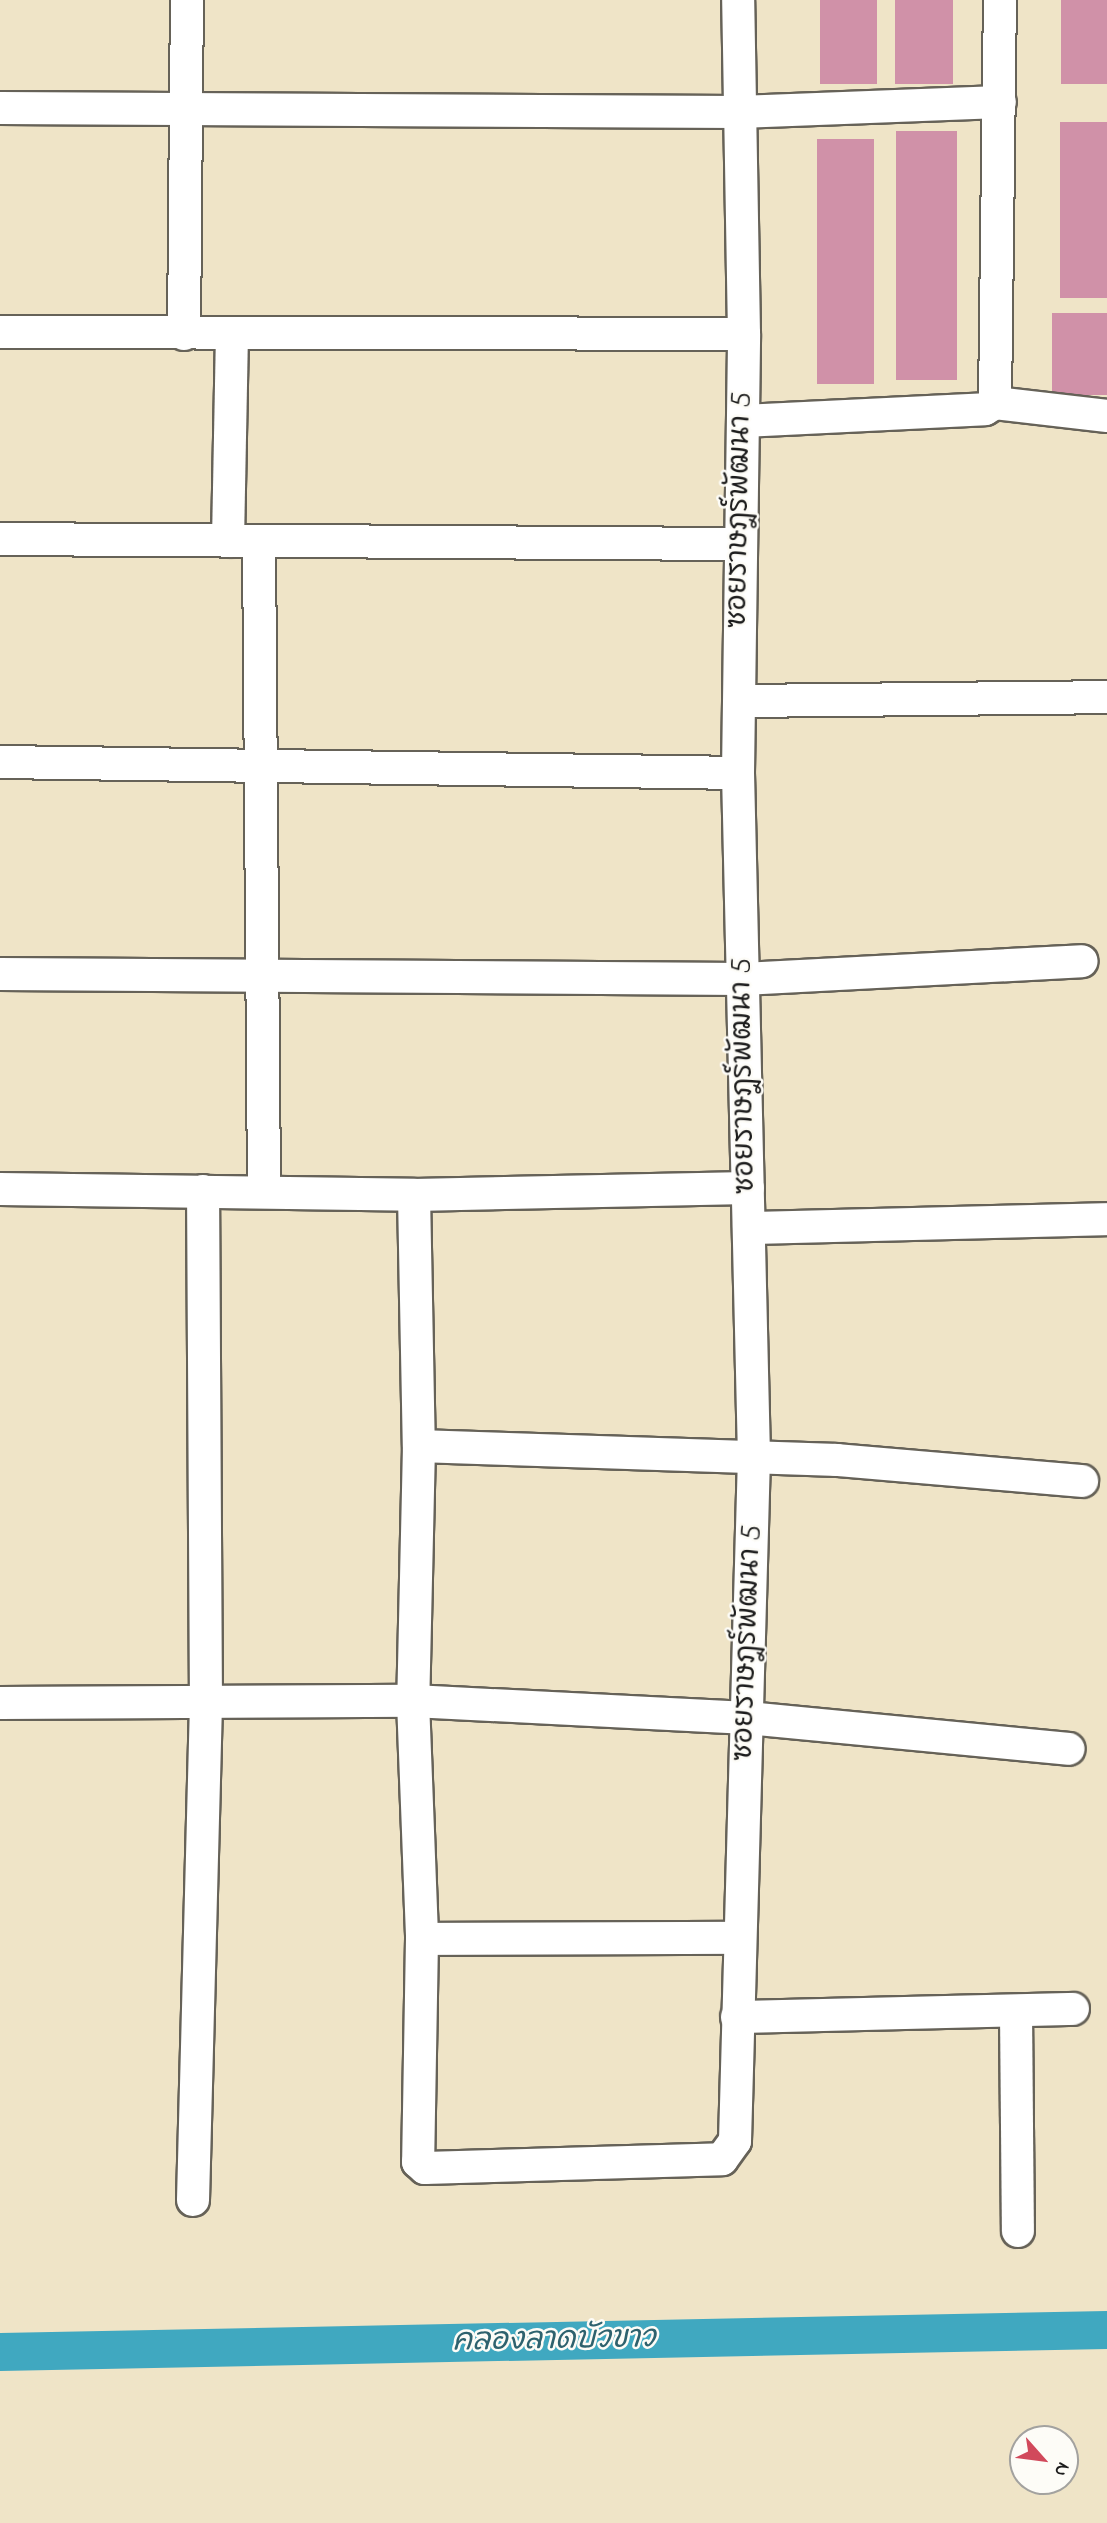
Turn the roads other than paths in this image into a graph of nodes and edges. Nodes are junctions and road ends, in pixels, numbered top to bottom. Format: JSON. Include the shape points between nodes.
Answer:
{"nodes":[{"id":1,"x":187,"y":0,"type":"edge"},
{"id":2,"x":738,"y":0,"type":"edge"},
{"id":3,"x":1000,"y":0,"type":"edge"},
{"id":4,"x":1000,"y":102,"type":"junction"},
{"id":5,"x":0,"y":108,"type":"edge"},
{"id":6,"x":186,"y":111,"type":"junction"},
{"id":7,"x":739,"y":112,"type":"junction"},
{"id":8,"x":0,"y":332,"type":"edge"},
{"id":9,"x":184,"y":334,"type":"junction"},
{"id":10,"x":232,"y":334,"type":"junction"},
{"id":11,"x":744,"y":334,"type":"junction"},
{"id":12,"x":995,"y":403,"type":"junction"},
{"id":13,"x":1107,"y":416,"type":"edge"},
{"id":14,"x":743,"y":421,"type":"junction"},
{"id":15,"x":0,"y":539,"type":"edge"},
{"id":16,"x":243,"y":541,"type":"junction"},
{"id":17,"x":738,"y":544,"type":"junction"},
{"id":18,"x":1107,"y":697,"type":"edge"},
{"id":19,"x":740,"y":701,"type":"junction"},
{"id":20,"x":0,"y":762,"type":"edge"},
{"id":21,"x":263,"y":768,"type":"junction"},
{"id":22,"x":737,"y":773,"type":"junction"},
{"id":23,"x":1082,"y":961,"type":"dead end"},
{"id":24,"x":0,"y":974,"type":"edge"},
{"id":25,"x":263,"y":976,"type":"junction"},
{"id":26,"x":743,"y":979,"type":"junction"},
{"id":27,"x":0,"y":1188,"type":"edge"},
{"id":28,"x":748,"y":1188,"type":"junction"},
{"id":29,"x":203,"y":1191,"type":"junction"},
{"id":30,"x":264,"y":1192,"type":"junction"},
{"id":31,"x":414,"y":1195,"type":"junction"},
{"id":32,"x":1107,"y":1219,"type":"edge"},
{"id":33,"x":749,"y":1228,"type":"junction"},
{"id":34,"x":419,"y":1446,"type":"junction"},
{"id":35,"x":754,"y":1457,"type":"junction"},
{"id":36,"x":1082,"y":1481,"type":"dead end"},
{"id":37,"x":413,"y":1701,"type":"junction"},
{"id":38,"x":0,"y":1703,"type":"edge"},
{"id":39,"x":206,"y":1705,"type":"junction"},
{"id":40,"x":748,"y":1718,"type":"junction"},
{"id":41,"x":1069,"y":1749,"type":"dead end"},
{"id":42,"x":736,"y":1938,"type":"junction"},
{"id":43,"x":422,"y":1939,"type":"junction"},
{"id":44,"x":1073,"y":2009,"type":"dead end"},
{"id":45,"x":1016,"y":2011,"type":"junction"},
{"id":46,"x":737,"y":2017,"type":"junction"},
{"id":47,"x":193,"y":2200,"type":"dead end"},
{"id":48,"x":1018,"y":2231,"type":"dead end"}],
"edges":[{"from":1,"to":6,"type":"street"},
{"from":2,"to":7,"type":"street","name":"ซอยราษฎร์พัฒนา 5"},
{"from":3,"to":4,"type":"street"},
{"from":4,"to":7,"type":"street"},
{"from":4,"to":12,"type":"street"},
{"from":5,"to":6,"type":"street"},
{"from":6,"to":7,"type":"street"},
{"from":6,"to":9,"type":"street"},
{"from":7,"to":11,"type":"street","name":"ซอยราษฎร์พัฒนา 5"},
{"from":8,"to":9,"type":"street"},
{"from":9,"to":10,"type":"street"},
{"from":10,"to":11,"type":"street"},
{"from":10,"to":16,"type":"street"},
{"from":11,"to":14,"type":"street","name":"ซอยราษฎร์พัฒนา 5"},
{"from":12,"to":13,"type":"street"},
{"from":12,"to":14,"type":"street","via":[[985,409]]},
{"from":14,"to":17,"type":"street","name":"ซอยราษฎร์พัฒนา 5"},
{"from":15,"to":16,"type":"street"},
{"from":16,"to":17,"type":"street"},
{"from":16,"to":21,"type":"street"},
{"from":17,"to":19,"type":"street","name":"ซอยราษฎร์พัฒนา 5"},
{"from":18,"to":19,"type":"street"},
{"from":19,"to":22,"type":"street","name":"ซอยราษฎร์พัฒนา 5"},
{"from":20,"to":21,"type":"street"},
{"from":21,"to":22,"type":"street"},
{"from":21,"to":25,"type":"street"},
{"from":22,"to":26,"type":"street","name":"ซอยราษฎร์พัฒนา 5"},
{"from":23,"to":26,"type":"street"},
{"from":24,"to":25,"type":"street"},
{"from":25,"to":26,"type":"street"},
{"from":25,"to":30,"type":"street"},
{"from":26,"to":28,"type":"street","name":"ซอยราษฎร์พัฒนา 5"},
{"from":27,"to":29,"type":"street"},
{"from":28,"to":31,"type":"street"},
{"from":28,"to":33,"type":"street","name":"ซอยราษฎร์พัฒนา 5"},
{"from":29,"to":30,"type":"street"},
{"from":29,"to":39,"type":"street"},
{"from":30,"to":31,"type":"street"},
{"from":31,"to":34,"type":"street"},
{"from":32,"to":33,"type":"street"},
{"from":33,"to":35,"type":"street","name":"ซอยราษฎร์พัฒนา 5"},
{"from":34,"to":35,"type":"street"},
{"from":34,"to":37,"type":"street"},
{"from":35,"to":36,"type":"street"},
{"from":35,"to":40,"type":"street","name":"ซอยราษฎร์พัฒนา 5"},
{"from":37,"to":39,"type":"street"},
{"from":37,"to":40,"type":"street"},
{"from":37,"to":43,"type":"street"},
{"from":38,"to":39,"type":"street"},
{"from":39,"to":47,"type":"street"},
{"from":40,"to":41,"type":"street"},
{"from":40,"to":42,"type":"street","name":"ซอยราษฎร์พัฒนา 5"},
{"from":42,"to":43,"type":"street"},
{"from":42,"to":46,"type":"street","name":"ซอยราษฎร์พัฒนา 5"},
{"from":43,"to":46,"type":"street","name":"ซอยราษฎร์พัฒนา 5","via":[[421,2166],[722,2159],[732,2152]]},
{"from":44,"to":45,"type":"street"},
{"from":45,"to":46,"type":"street"},
{"from":45,"to":48,"type":"street"}]}
